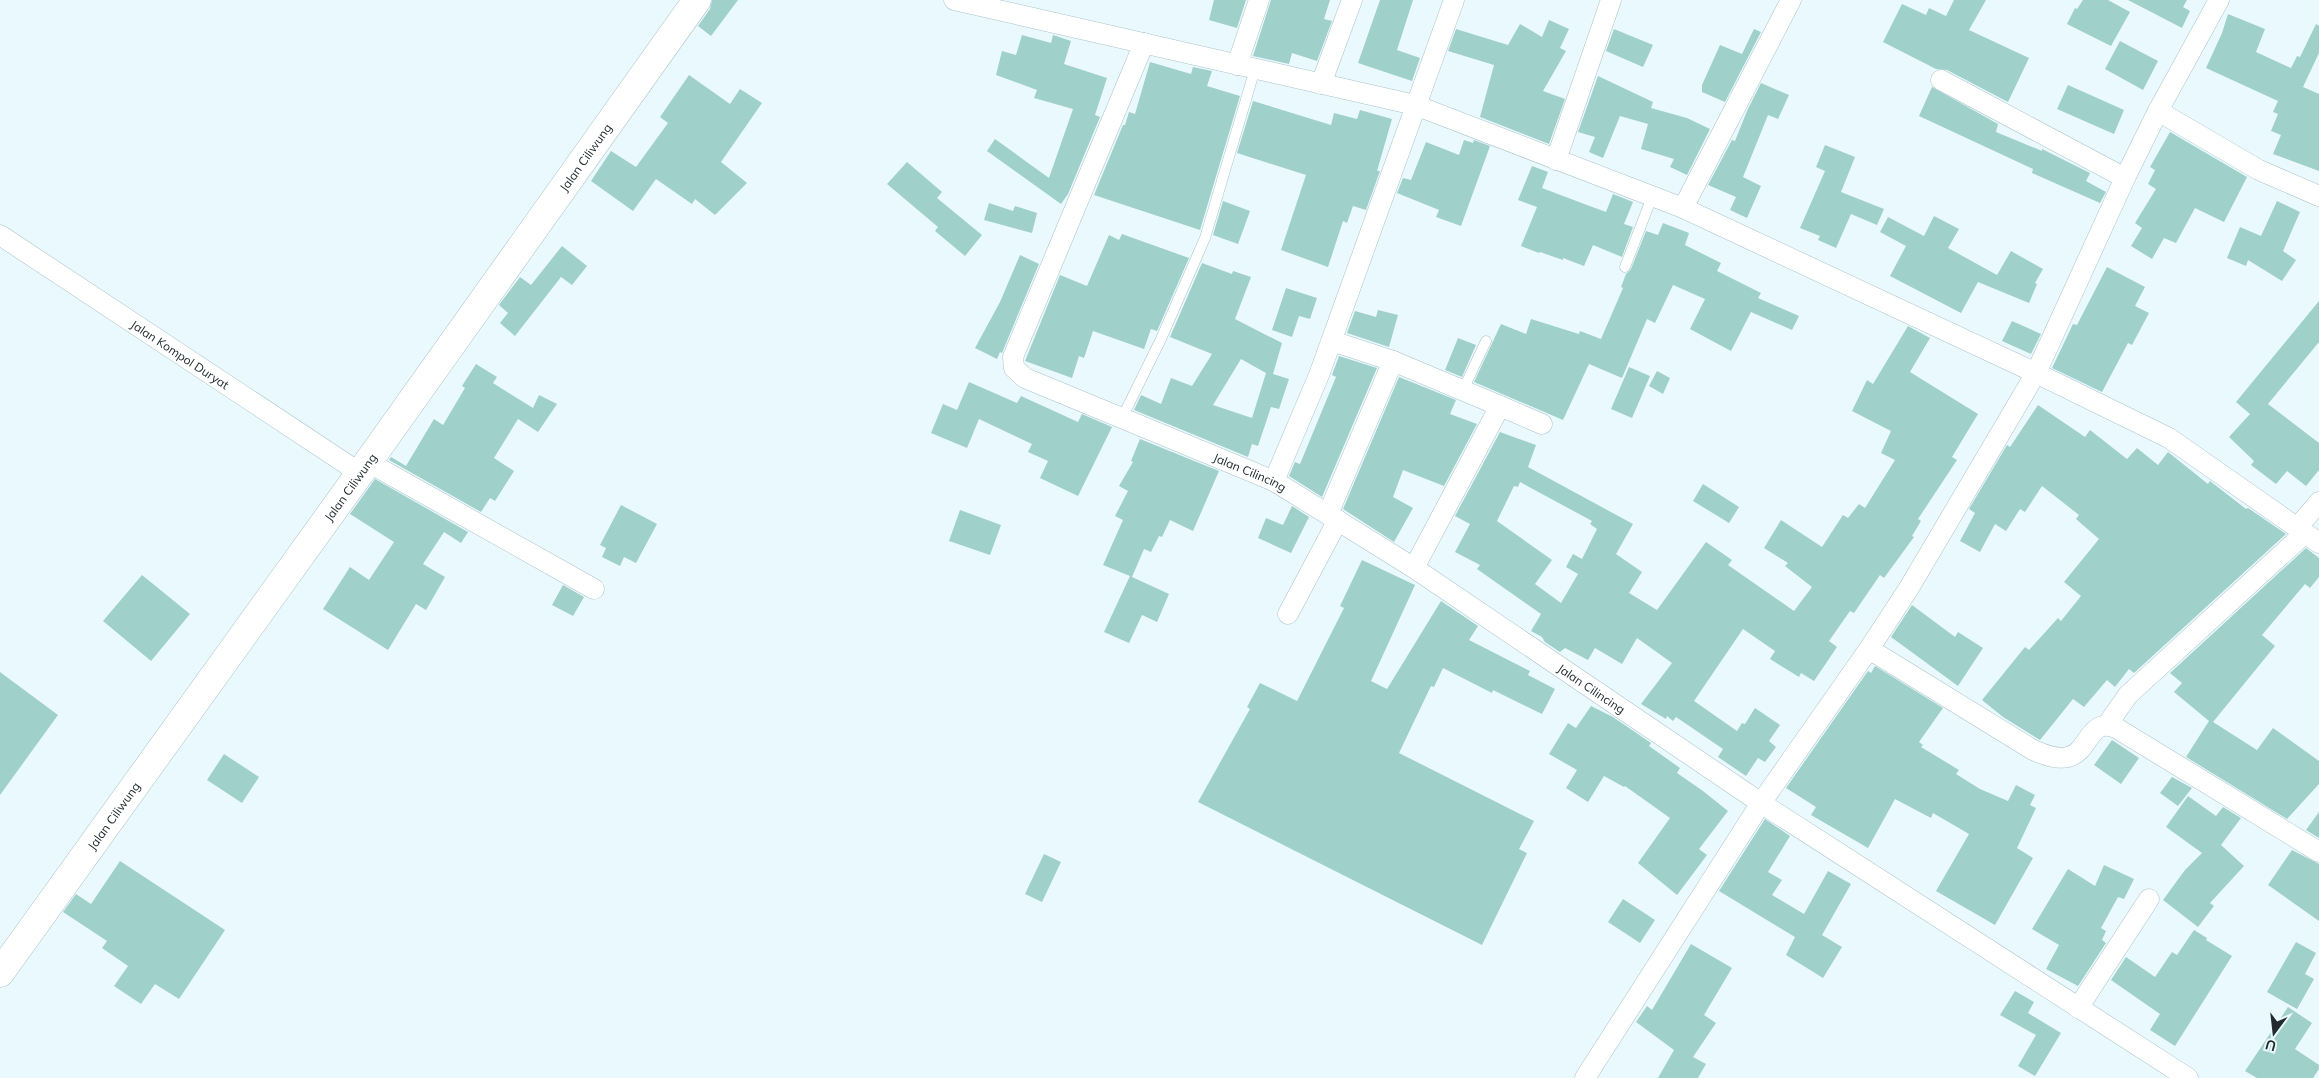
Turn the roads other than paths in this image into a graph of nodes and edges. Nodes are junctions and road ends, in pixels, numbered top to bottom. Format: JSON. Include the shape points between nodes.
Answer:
{"nodes":[{"id":1,"x":697,"y":0,"type":"edge"},
{"id":2,"x":954,"y":0,"type":"edge"},
{"id":3,"x":1259,"y":0,"type":"edge"},
{"id":4,"x":1352,"y":0,"type":"edge"},
{"id":5,"x":1454,"y":0,"type":"edge"},
{"id":6,"x":1611,"y":0,"type":"edge"},
{"id":7,"x":1791,"y":0,"type":"edge"},
{"id":8,"x":2219,"y":0,"type":"edge"},
{"id":9,"x":1144,"y":43,"type":"junction"},
{"id":10,"x":1246,"y":67,"type":"junction"},
{"id":11,"x":1941,"y":80,"type":"dead end"},
{"id":12,"x":1321,"y":84,"type":"junction"},
{"id":13,"x":1415,"y":105,"type":"junction"},
{"id":14,"x":2158,"y":111,"type":"junction"},
{"id":15,"x":1556,"y":160,"type":"junction"},
{"id":16,"x":2125,"y":178,"type":"junction"},
{"id":17,"x":2319,"y":196,"type":"edge"},
{"id":18,"x":1652,"y":197,"type":"junction"},
{"id":19,"x":1683,"y":208,"type":"junction"},
{"id":20,"x":0,"y":235,"type":"edge"},
{"id":21,"x":1625,"y":267,"type":"dead end"},
{"id":22,"x":1332,"y":340,"type":"junction"},
{"id":23,"x":1486,"y":341,"type":"dead end"},
{"id":24,"x":1393,"y":361,"type":"junction"},
{"id":25,"x":2036,"y":373,"type":"junction"},
{"id":26,"x":1463,"y":390,"type":"junction"},
{"id":27,"x":1500,"y":406,"type":"junction"},
{"id":28,"x":1122,"y":418,"type":"junction"},
{"id":29,"x":1542,"y":424,"type":"dead end"},
{"id":30,"x":364,"y":468,"type":"junction"},
{"id":31,"x":1274,"y":481,"type":"junction"},
{"id":32,"x":2319,"y":502,"type":"edge"},
{"id":33,"x":1333,"y":517,"type":"junction"},
{"id":34,"x":2307,"y":535,"type":"edge"},
{"id":35,"x":1414,"y":568,"type":"junction"},
{"id":36,"x":594,"y":589,"type":"dead end"},
{"id":37,"x":1288,"y":614,"type":"dead end"},
{"id":38,"x":1869,"y":649,"type":"junction"},
{"id":39,"x":2107,"y":725,"type":"junction"},
{"id":40,"x":1761,"y":803,"type":"junction"},
{"id":41,"x":2319,"y":852,"type":"edge"},
{"id":42,"x":2149,"y":899,"type":"dead end"},
{"id":43,"x":0,"y":973,"type":"edge"},
{"id":44,"x":2078,"y":1008,"type":"junction"},
{"id":45,"x":1585,"y":1078,"type":"edge"},
{"id":46,"x":2188,"y":1078,"type":"edge"}],
"edges":[{"from":1,"to":30,"type":"main road","name":"Jalan Ciliwung"},
{"from":2,"to":9,"type":"street"},
{"from":3,"to":10,"type":"street"},
{"from":4,"to":12,"type":"street"},
{"from":5,"to":13,"type":"street"},
{"from":6,"to":15,"type":"street"},
{"from":7,"to":19,"type":"street"},
{"from":8,"to":14,"type":"street"},
{"from":9,"to":10,"type":"street"},
{"from":9,"to":28,"type":"street","name":"Jalan Cilincing","via":[[1013,357],[1014,368],[1025,378]]},
{"from":10,"to":12,"type":"street"},
{"from":10,"to":28,"type":"lane","via":[[1205,238]]},
{"from":11,"to":16,"type":"street"},
{"from":12,"to":13,"type":"street"},
{"from":13,"to":15,"type":"street"},
{"from":13,"to":22,"type":"street"},
{"from":14,"to":16,"type":"street"},
{"from":14,"to":17,"type":"street","via":[[2259,170]]},
{"from":15,"to":18,"type":"street"},
{"from":16,"to":25,"type":"street"},
{"from":18,"to":19,"type":"street"},
{"from":18,"to":21,"type":"lane"},
{"from":19,"to":25,"type":"street"},
{"from":20,"to":30,"type":"street","name":"Jalan Kompol Duryat"},
{"from":22,"to":24,"type":"street"},
{"from":22,"to":31,"type":"street"},
{"from":23,"to":26,"type":"lane"},
{"from":24,"to":26,"type":"street"},
{"from":24,"to":33,"type":"street"},
{"from":25,"to":34,"type":"street","via":[[2169,438]]},
{"from":25,"to":38,"type":"street","via":[[1909,588]]},
{"from":26,"to":27,"type":"street"},
{"from":27,"to":29,"type":"street"},
{"from":27,"to":35,"type":"street"},
{"from":28,"to":31,"type":"street","name":"Jalan Cilincing"},
{"from":30,"to":36,"type":"street","name":"Jalan Kompol Duryat"},
{"from":30,"to":43,"type":"main road","name":"Jalan Ciliwung"},
{"from":31,"to":33,"type":"street","name":"Jalan Cilincing"},
{"from":32,"to":34,"type":"street"},
{"from":33,"to":35,"type":"street","name":"Jalan Cilincing"},
{"from":33,"to":37,"type":"street"},
{"from":34,"to":39,"type":"street","via":[[2128,696]]},
{"from":35,"to":40,"type":"street","name":"Jalan Cilincing"},
{"from":38,"to":39,"type":"street","via":[[2033,750],[2048,756],[2062,758],[2074,754],[2096,728]]},
{"from":38,"to":40,"type":"street"},
{"from":39,"to":41,"type":"street","via":[[2131,736]]},
{"from":40,"to":44,"type":"street","name":"Jalan Cilincing"},
{"from":40,"to":45,"type":"street"},
{"from":42,"to":44,"type":"street"},
{"from":44,"to":46,"type":"street","name":"Jalan Cilincing"}]}
